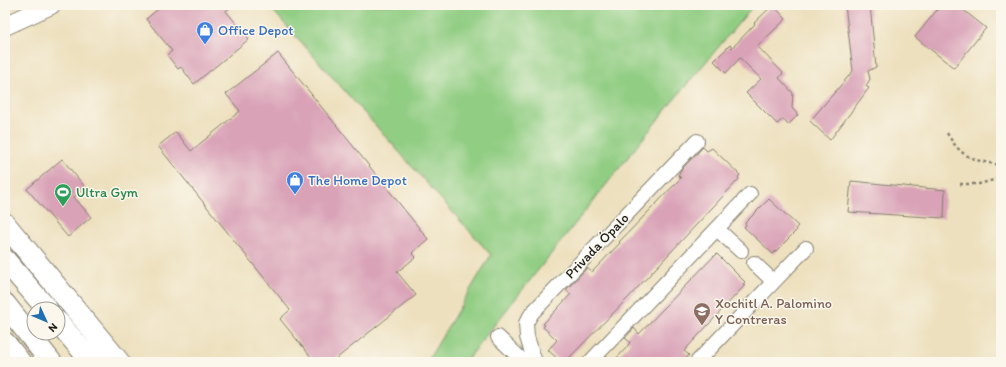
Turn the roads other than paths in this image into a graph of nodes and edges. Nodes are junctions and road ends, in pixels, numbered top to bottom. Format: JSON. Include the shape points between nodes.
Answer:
{"nodes":[{"id":1,"x":51,"y":5,"type":"edge"},
{"id":2,"x":5,"y":26,"type":"edge"},
{"id":3,"x":697,"y":141,"type":"dead end"},
{"id":4,"x":750,"y":194,"type":"dead end"},
{"id":5,"x":5,"y":224,"type":"edge"},
{"id":6,"x":717,"y":229,"type":"junction"},
{"id":7,"x":806,"y":248,"type":"dead end"},
{"id":8,"x":741,"y":251,"type":"dead end"},
{"id":9,"x":5,"y":260,"type":"edge"},
{"id":10,"x":754,"y":263,"type":"dead end"},
{"id":11,"x":773,"y":282,"type":"junction"},
{"id":12,"x":40,"y":301,"type":"edge"},
{"id":13,"x":5,"y":304,"type":"edge"},
{"id":14,"x":66,"y":331,"type":"edge"},
{"id":15,"x":498,"y":337,"type":"dead end"},
{"id":16,"x":5,"y":343,"type":"edge"},
{"id":17,"x":20,"y":362,"type":"edge"},
{"id":18,"x":51,"y":362,"type":"edge"},
{"id":19,"x":92,"y":362,"type":"edge"},
{"id":20,"x":119,"y":362,"type":"edge"},
{"id":21,"x":524,"y":362,"type":"edge"},
{"id":22,"x":535,"y":362,"type":"edge"},
{"id":23,"x":590,"y":362,"type":"edge"},
{"id":24,"x":697,"y":362,"type":"edge"}],
"edges":[{"from":1,"to":2,"type":"main road"},
{"from":3,"to":22,"type":"street","name":"Privada Ópalo","via":[[532,314],[526,323],[527,337]]},
{"from":4,"to":6,"type":"street"},
{"from":5,"to":20,"type":"highway"},
{"from":6,"to":8,"type":"street"},
{"from":6,"to":23,"type":"street"},
{"from":7,"to":11,"type":"street"},
{"from":9,"to":12,"type":"highway"},
{"from":10,"to":11,"type":"street"},
{"from":11,"to":24,"type":"street"},
{"from":13,"to":18,"type":"highway"},
{"from":14,"to":19,"type":"highway"},
{"from":15,"to":21,"type":"street"},
{"from":16,"to":17,"type":"highway"}]}
